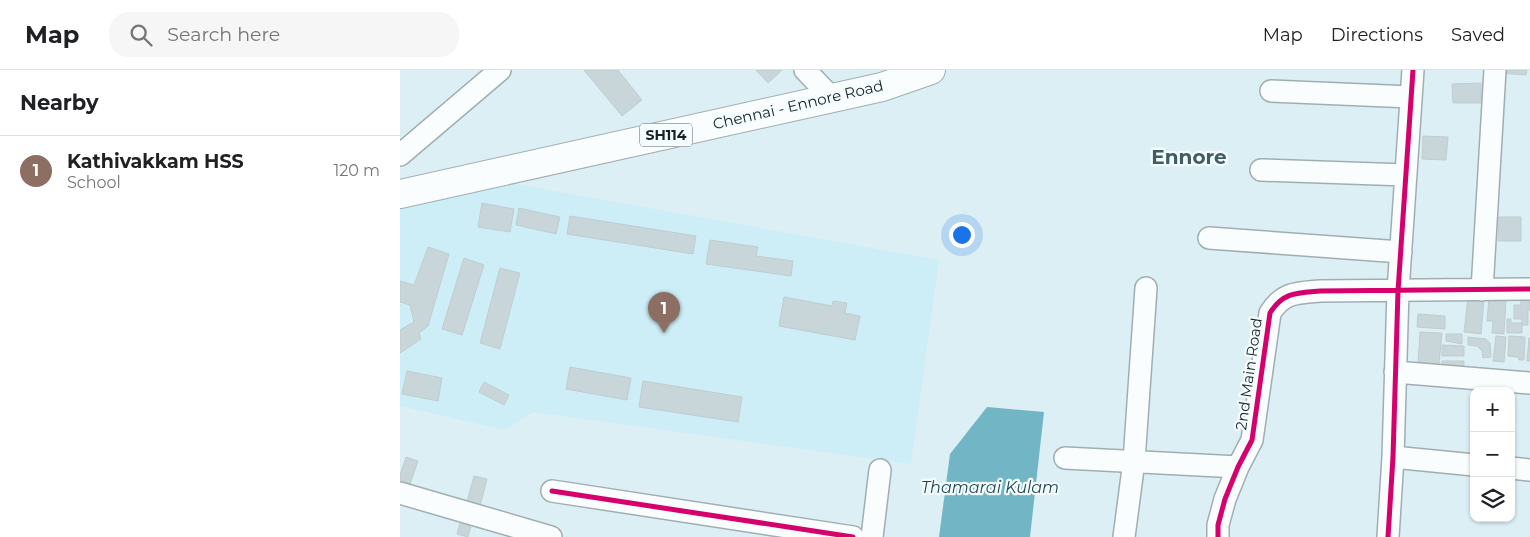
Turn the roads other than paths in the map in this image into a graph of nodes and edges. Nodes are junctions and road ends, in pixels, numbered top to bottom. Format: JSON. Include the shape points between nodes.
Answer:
{"nodes":[{"id":1,"x":500,"y":70,"type":"edge"},
{"id":2,"x":805,"y":70,"type":"edge"},
{"id":3,"x":931,"y":70,"type":"edge"},
{"id":4,"x":1413,"y":70,"type":"edge"},
{"id":5,"x":1495,"y":70,"type":"edge"},
{"id":6,"x":1271,"y":91,"type":"dead end"},
{"id":7,"x":1411,"y":97,"type":"junction"},
{"id":8,"x":832,"y":98,"type":"junction"},
{"id":9,"x":400,"y":155,"type":"edge"},
{"id":10,"x":1261,"y":170,"type":"dead end"},
{"id":11,"x":1406,"y":175,"type":"junction"},
{"id":12,"x":400,"y":194,"type":"edge"},
{"id":13,"x":1208,"y":238,"type":"dead end"},
{"id":14,"x":1401,"y":252,"type":"junction"},
{"id":15,"x":1146,"y":288,"type":"dead end"},
{"id":16,"x":1530,"y":289,"type":"edge"},
{"id":17,"x":1482,"y":290,"type":"junction"},
{"id":18,"x":1398,"y":291,"type":"junction"},
{"id":19,"x":1395,"y":372,"type":"junction"},
{"id":20,"x":1530,"y":383,"type":"edge"},
{"id":21,"x":1065,"y":458,"type":"dead end"},
{"id":22,"x":1392,"y":458,"type":"junction"},
{"id":23,"x":1134,"y":461,"type":"junction"},
{"id":24,"x":1470,"y":465,"type":"edge"},
{"id":25,"x":1238,"y":467,"type":"junction"},
{"id":26,"x":1515,"y":468,"type":"edge"},
{"id":27,"x":880,"y":470,"type":"dead end"},
{"id":28,"x":1530,"y":470,"type":"edge"},
{"id":29,"x":552,"y":491,"type":"dead end"},
{"id":30,"x":400,"y":493,"type":"edge"},
{"id":31,"x":832,"y":535,"type":"edge"},
{"id":32,"x":551,"y":537,"type":"edge"},
{"id":33,"x":853,"y":537,"type":"edge"},
{"id":34,"x":872,"y":537,"type":"edge"},
{"id":35,"x":1124,"y":537,"type":"edge"},
{"id":36,"x":1218,"y":537,"type":"edge"},
{"id":37,"x":1388,"y":537,"type":"edge"}],
"edges":[{"from":1,"to":9,"type":"street"},
{"from":2,"to":8,"type":"street"},
{"from":3,"to":8,"type":"main road","name":"Chennai - Ennore Road","number":"SH114","via":[[882,88]]},
{"from":4,"to":7,"type":"street"},
{"from":5,"to":17,"type":"street"},
{"from":6,"to":7,"type":"street"},
{"from":7,"to":11,"type":"street"},
{"from":8,"to":12,"type":"main road","name":"Chennai - Ennore Road","number":"SH114"},
{"from":10,"to":11,"type":"street"},
{"from":11,"to":14,"type":"street"},
{"from":13,"to":14,"type":"street"},
{"from":14,"to":18,"type":"street"},
{"from":15,"to":23,"type":"street"},
{"from":16,"to":17,"type":"street","name":"2nd Main Road"},
{"from":17,"to":18,"type":"street","name":"2nd Main Road"},
{"from":18,"to":19,"type":"street"},
{"from":18,"to":25,"type":"street","name":"2nd Main Road","via":[[1320,291],[1296,293],[1278,301],[1270,313],[1252,440]]},
{"from":19,"to":20,"type":"street"},
{"from":19,"to":22,"type":"street"},
{"from":21,"to":23,"type":"street"},
{"from":22,"to":24,"type":"street"},
{"from":22,"to":37,"type":"street"},
{"from":23,"to":25,"type":"street"},
{"from":23,"to":35,"type":"street"},
{"from":25,"to":36,"type":"street","name":"2nd Main Road","via":[[1224,499]]},
{"from":26,"to":28,"type":"street"},
{"from":27,"to":34,"type":"street"},
{"from":29,"to":31,"type":"street"},
{"from":30,"to":32,"type":"street"},
{"from":31,"to":33,"type":"street"}]}
